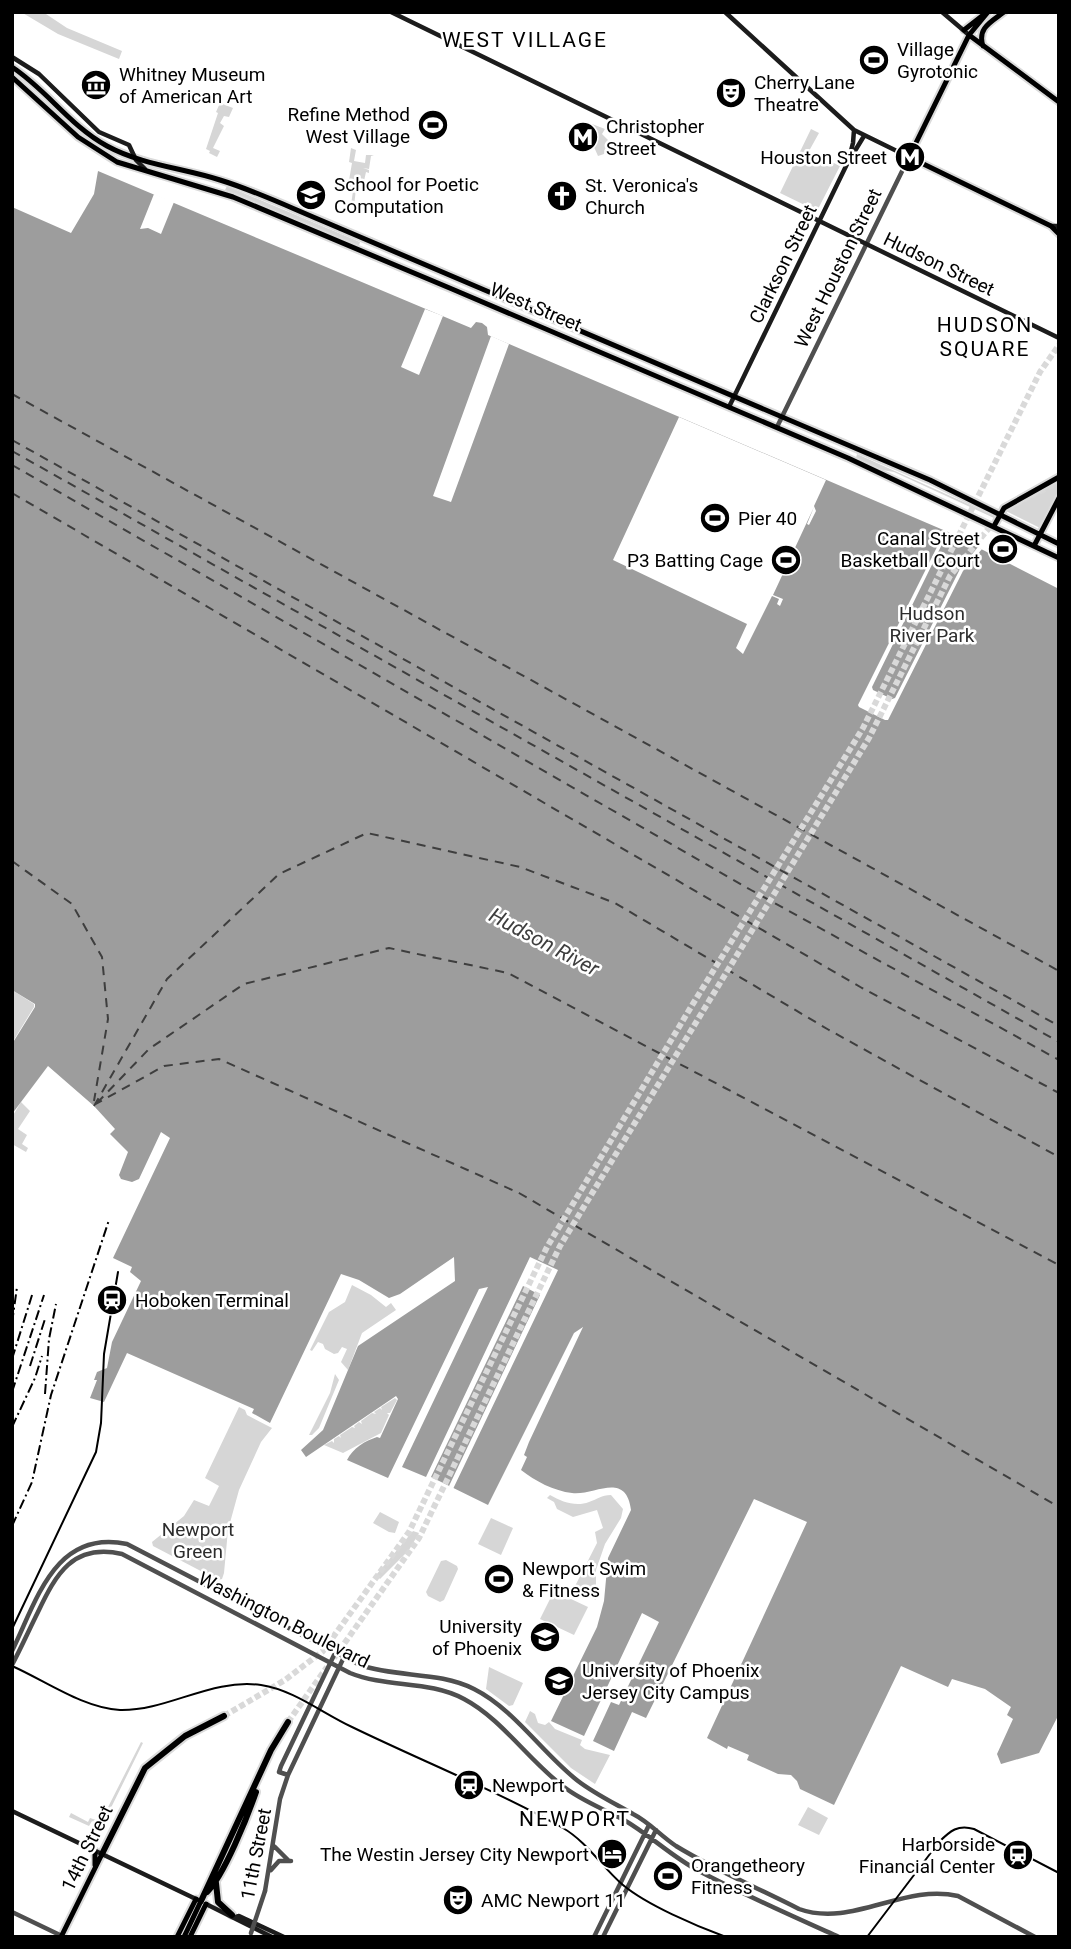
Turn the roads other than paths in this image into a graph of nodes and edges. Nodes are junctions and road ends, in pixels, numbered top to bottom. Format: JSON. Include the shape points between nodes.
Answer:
{"nodes":[{"id":1,"x":391,"y":12,"type":"edge"},
{"id":2,"x":725,"y":12,"type":"edge"},
{"id":3,"x":942,"y":12,"type":"edge"},
{"id":4,"x":1004,"y":12,"type":"edge"},
{"id":5,"x":988,"y":13,"type":"edge"},
{"id":6,"x":964,"y":30,"type":"junction"},
{"id":7,"x":969,"y":35,"type":"junction"},
{"id":8,"x":983,"y":46,"type":"junction"},
{"id":9,"x":12,"y":57,"type":"edge"},
{"id":10,"x":12,"y":67,"type":"edge"},
{"id":11,"x":12,"y":77,"type":"edge"},
{"id":12,"x":1059,"y":102,"type":"edge"},
{"id":13,"x":853,"y":130,"type":"junction"},
{"id":14,"x":864,"y":136,"type":"junction"},
{"id":15,"x":909,"y":157,"type":"junction"},
{"id":16,"x":135,"y":158,"type":"junction"},
{"id":17,"x":848,"y":162,"type":"junction"},
{"id":18,"x":149,"y":173,"type":"junction"},
{"id":19,"x":820,"y":221,"type":"junction"},
{"id":20,"x":1051,"y":226,"type":"junction"},
{"id":21,"x":1059,"y":226,"type":"edge"},
{"id":22,"x":1059,"y":234,"type":"edge"},
{"id":23,"x":867,"y":244,"type":"junction"},
{"id":24,"x":1059,"y":338,"type":"edge"},
{"id":25,"x":734,"y":396,"type":"junction"},
{"id":26,"x":729,"y":407,"type":"junction"},
{"id":27,"x":782,"y":417,"type":"junction"},
{"id":28,"x":777,"y":428,"type":"junction"},
{"id":29,"x":1059,"y":477,"type":"edge"},
{"id":30,"x":1059,"y":499,"type":"edge"},
{"id":31,"x":1000,"y":513,"type":"junction"},
{"id":32,"x":994,"y":526,"type":"junction"},
{"id":33,"x":1040,"y":534,"type":"junction"},
{"id":34,"x":1059,"y":544,"type":"edge"},
{"id":35,"x":1034,"y":546,"type":"junction"},
{"id":36,"x":1059,"y":558,"type":"edge"},
{"id":37,"x":141,"y":1549,"type":"junction"},
{"id":38,"x":136,"y":1560,"type":"junction"},
{"id":39,"x":18,"y":1646,"type":"junction"},
{"id":40,"x":12,"y":1651,"type":"edge"},
{"id":41,"x":335,"y":1653,"type":"junction"},
{"id":42,"x":344,"y":1657,"type":"junction"},
{"id":43,"x":330,"y":1662,"type":"junction"},
{"id":44,"x":12,"y":1665,"type":"edge"},
{"id":45,"x":338,"y":1667,"type":"junction"},
{"id":46,"x":224,"y":1716,"type":"tunnel mouth"},
{"id":47,"x":288,"y":1722,"type":"tunnel mouth"},
{"id":48,"x":264,"y":1767,"type":"junction"},
{"id":49,"x":288,"y":1775,"type":"junction"},
{"id":50,"x":12,"y":1811,"type":"edge"},
{"id":51,"x":649,"y":1825,"type":"junction"},
{"id":52,"x":656,"y":1830,"type":"junction"},
{"id":53,"x":644,"y":1834,"type":"junction"},
{"id":54,"x":650,"y":1839,"type":"junction"},
{"id":55,"x":274,"y":1843,"type":"junction"},
{"id":56,"x":98,"y":1852,"type":"junction"},
{"id":57,"x":268,"y":1877,"type":"junction"},
{"id":58,"x":216,"y":1881,"type":"junction"},
{"id":59,"x":201,"y":1900,"type":"junction"},
{"id":60,"x":12,"y":1912,"type":"edge"},
{"id":61,"x":234,"y":1916,"type":"junction"},
{"id":62,"x":250,"y":1935,"type":"edge"},
{"id":63,"x":598,"y":1935,"type":"edge"},
{"id":64,"x":62,"y":1937,"type":"edge"},
{"id":65,"x":177,"y":1937,"type":"edge"},
{"id":66,"x":184,"y":1937,"type":"edge"},
{"id":67,"x":190,"y":1937,"type":"edge"},
{"id":68,"x":272,"y":1937,"type":"edge"},
{"id":69,"x":284,"y":1937,"type":"edge"},
{"id":70,"x":839,"y":1937,"type":"edge"},
{"id":71,"x":1035,"y":1937,"type":"edge"}],
"edges":[{"from":1,"to":19,"type":"main road","name":"Hudson Street"},
{"from":2,"to":13,"type":"main road"},
{"from":3,"to":6,"type":"main road"},
{"from":4,"to":8,"type":"main road","via":[[983,30]]},
{"from":5,"to":6,"type":"main road"},
{"from":5,"to":7,"type":"main road","name":"West Houston Street"},
{"from":6,"to":7,"type":"main road"},
{"from":7,"to":8,"type":"main road"},
{"from":7,"to":15,"type":"main road","name":"West Houston Street"},
{"from":8,"to":12,"type":"main road"},
{"from":9,"to":16,"type":"main road","via":[[39,74],[99,132],[127,144]]},
{"from":10,"to":16,"type":"main road","name":"West Street","via":[[88,134]]},
{"from":11,"to":18,"type":"main road","name":"West Street","via":[[91,147]]},
{"from":13,"to":14,"type":"main road"},
{"from":13,"to":17,"type":"main road","name":"Clarkson Street"},
{"from":14,"to":15,"type":"main road"},
{"from":14,"to":17,"type":"main road"},
{"from":15,"to":20,"type":"main road"},
{"from":15,"to":23,"type":"street","name":"West Houston Street"},
{"from":16,"to":18,"type":"main road"},
{"from":16,"to":25,"type":"main road","name":"West Street","via":[[236,185]]},
{"from":17,"to":19,"type":"main road","name":"Clarkson Street"},
{"from":18,"to":26,"type":"main road","name":"West Street","via":[[240,200]]},
{"from":19,"to":23,"type":"main road","name":"Hudson Street"},
{"from":19,"to":25,"type":"main road","name":"Clarkson Street"},
{"from":20,"to":21,"type":"main road"},
{"from":20,"to":22,"type":"main road"},
{"from":23,"to":24,"type":"main road","name":"Hudson Street"},
{"from":23,"to":27,"type":"street","name":"West Houston Street"},
{"from":25,"to":26,"type":"main road","name":"Clarkson Street"},
{"from":25,"to":27,"type":"main road","name":"West Street"},
{"from":26,"to":28,"type":"main road","name":"West Street"},
{"from":27,"to":28,"type":"street","name":"West Houston Street"},
{"from":27,"to":31,"type":"main road","name":"West Street"},
{"from":28,"to":32,"type":"main road","name":"West Street"},
{"from":29,"to":31,"type":"main road"},
{"from":30,"to":33,"type":"main road"},
{"from":31,"to":32,"type":"main road"},
{"from":31,"to":33,"type":"main road","name":"West Street"},
{"from":32,"to":35,"type":"main road","name":"West Street"},
{"from":33,"to":34,"type":"main road","name":"West Street"},
{"from":33,"to":35,"type":"main road"},
{"from":35,"to":36,"type":"main road","name":"West Street"},
{"from":37,"to":38,"type":"street"},
{"from":37,"to":39,"type":"street","name":"Washington Boulevard","via":[[98,1542],[65,1556],[47,1579]]},
{"from":37,"to":41,"type":"street","name":"Washington Boulevard"},
{"from":38,"to":39,"type":"street","name":"Washington Boulevard","via":[[101,1552],[68,1563]]},
{"from":38,"to":43,"type":"street","name":"Washington Boulevard"},
{"from":39,"to":40,"type":"street"},
{"from":39,"to":44,"type":"street"},
{"from":41,"to":42,"type":"street","name":"Washington Boulevard"},
{"from":41,"to":43,"type":"street"},
{"from":42,"to":45,"type":"street","name":"11th Street"},
{"from":42,"to":51,"type":"street","name":"Washington Boulevard","via":[[374,1670],[450,1680],[476,1690],[577,1780]]},
{"from":43,"to":45,"type":"street","name":"Washington Boulevard"},
{"from":43,"to":49,"type":"street","via":[[279,1772]]},
{"from":45,"to":49,"type":"street","name":"11th Street"},
{"from":45,"to":53,"type":"street","name":"Washington Boulevard","via":[[364,1678],[438,1689],[464,1699],[485,1713],[564,1788]]},
{"from":46,"to":56,"type":"highway","name":"14th Street","via":[[180,1739],[142,1773]]},
{"from":47,"to":48,"type":"highway"},
{"from":48,"to":58,"type":"highway","via":[[247,1819]]},
{"from":48,"to":59,"type":"highway"},
{"from":49,"to":55,"type":"street","name":"11th Street"},
{"from":50,"to":56,"type":"main road"},
{"from":51,"to":52,"type":"street","name":"Washington Boulevard"},
{"from":51,"to":53,"type":"street"},
{"from":52,"to":54,"type":"street"},
{"from":52,"to":71,"type":"street","name":"Washington Boulevard","via":[[703,1861],[820,1915],[937,1893],[958,1896]]},
{"from":53,"to":54,"type":"street","name":"Washington Boulevard"},
{"from":53,"to":63,"type":"street"},
{"from":54,"to":63,"type":"street"},
{"from":54,"to":70,"type":"street","name":"Washington Boulevard","via":[[698,1871]]},
{"from":55,"to":57,"type":"street","name":"11th Street"},
{"from":55,"to":57,"type":"street","via":[[277,1852],[290,1861],[275,1864]]},
{"from":56,"to":59,"type":"main road"},
{"from":56,"to":64,"type":"main road","name":"14th Street"},
{"from":57,"to":62,"type":"street","name":"11th Street","bridge":true},
{"from":58,"to":59,"type":"highway"},
{"from":58,"to":61,"type":"highway","via":[[218,1902]]},
{"from":59,"to":61,"type":"main road"},
{"from":59,"to":65,"type":"main road"},
{"from":59,"to":66,"type":"main road"},
{"from":59,"to":67,"type":"main road"},
{"from":60,"to":64,"type":"street"},
{"from":61,"to":68,"type":"main road"},
{"from":61,"to":69,"type":"main road"}]}
